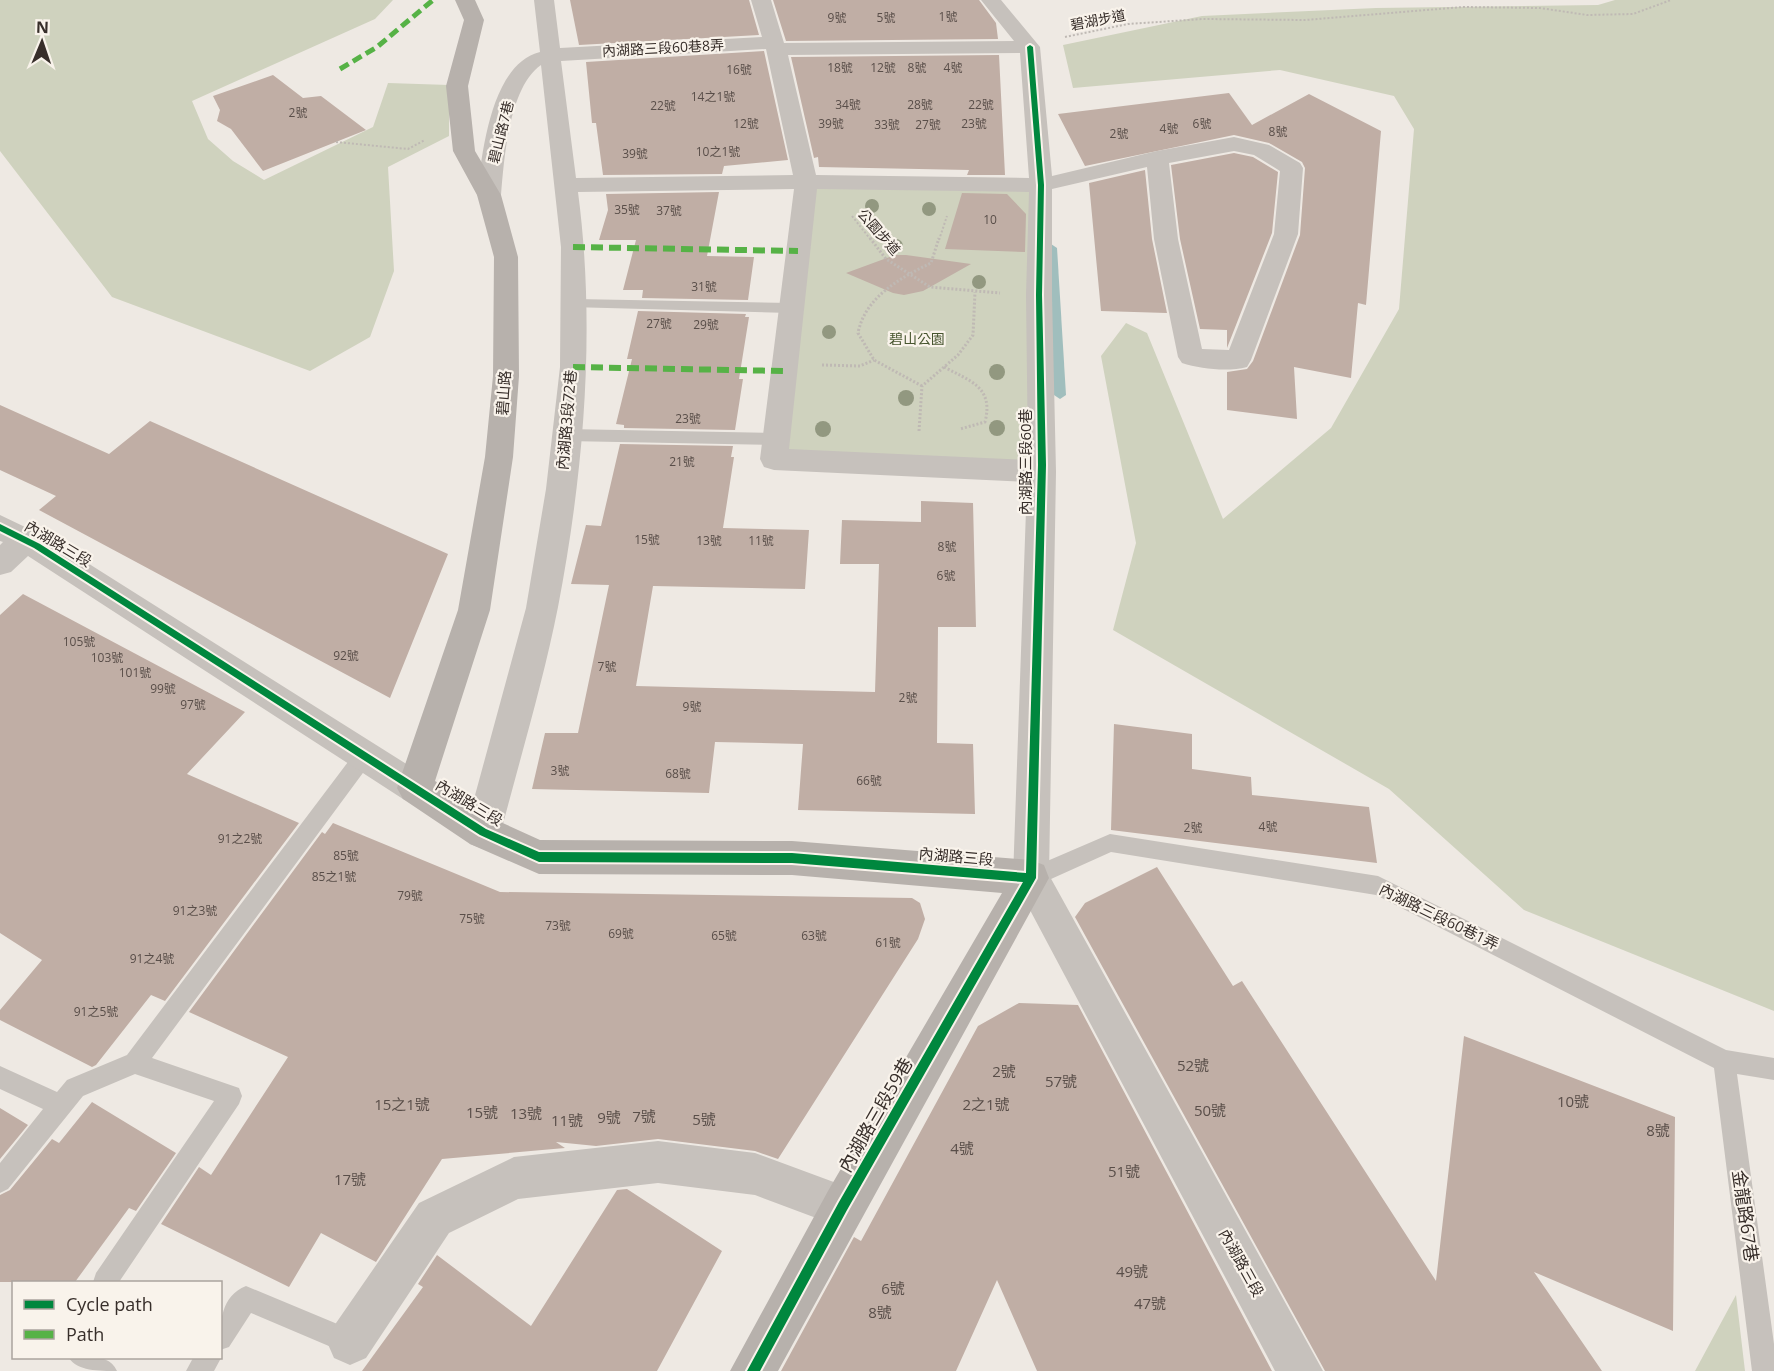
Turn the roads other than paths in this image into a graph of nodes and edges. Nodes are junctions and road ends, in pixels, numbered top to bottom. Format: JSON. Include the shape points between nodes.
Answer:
{"nodes":[{"id":1,"x":465,"y":0,"type":"edge"},
{"id":2,"x":544,"y":0,"type":"edge"},
{"id":3,"x":761,"y":0,"type":"edge"},
{"id":4,"x":991,"y":0,"type":"edge"},
{"id":5,"x":775,"y":46,"type":"junction"},
{"id":6,"x":1030,"y":47,"type":"junction"},
{"id":7,"x":551,"y":55,"type":"junction"},
{"id":8,"x":1157,"y":158,"type":"junction"},
{"id":9,"x":806,"y":182,"type":"junction"},
{"id":10,"x":566,"y":185,"type":"junction"},
{"id":11,"x":1041,"y":185,"type":"junction"},
{"id":12,"x":489,"y":195,"type":"junction"},
{"id":13,"x":575,"y":304,"type":"junction"},
{"id":14,"x":791,"y":308,"type":"junction"},
{"id":15,"x":566,"y":435,"type":"junction"},
{"id":16,"x":776,"y":439,"type":"junction"},
{"id":17,"x":1042,"y":472,"type":"junction"},
{"id":18,"x":13,"y":534,"type":"edge"},
{"id":19,"x":0,"y":563,"type":"edge"},
{"id":20,"x":364,"y":756,"type":"junction"},
{"id":21,"x":415,"y":788,"type":"junction"},
{"id":22,"x":483,"y":832,"type":"junction"},
{"id":23,"x":1031,"y":878,"type":"junction"},
{"id":24,"x":1724,"y":1061,"type":"junction"},
{"id":25,"x":135,"y":1063,"type":"junction"},
{"id":26,"x":1774,"y":1069,"type":"edge"},
{"id":27,"x":0,"y":1077,"type":"edge"},
{"id":28,"x":61,"y":1106,"type":"junction"},
{"id":29,"x":0,"y":1181,"type":"edge"},
{"id":30,"x":843,"y":1206,"type":"junction"},
{"id":31,"x":106,"y":1281,"type":"edge"},
{"id":32,"x":222,"y":1335,"type":"edge"},
{"id":33,"x":350,"y":1342,"type":"joint"},
{"id":34,"x":84,"y":1359,"type":"edge"},
{"id":35,"x":104,"y":1371,"type":"edge"},
{"id":36,"x":753,"y":1371,"type":"edge"},
{"id":37,"x":1300,"y":1371,"type":"edge"},
{"id":38,"x":1766,"y":1371,"type":"edge"}],
"edges":[{"from":1,"to":12,"type":"street","name":"碧山路","via":[[474,20],[457,86],[464,151]]},
{"from":2,"to":7,"type":"street","name":"內湖路3段72巷"},
{"from":3,"to":5,"type":"street"},
{"from":4,"to":6,"type":"street"},
{"from":5,"to":6,"type":"street","name":"內湖路三段60巷8弄"},
{"from":5,"to":7,"type":"street","name":"內湖路三段60巷8弄"},
{"from":5,"to":9,"type":"street"},
{"from":6,"to":11,"type":"street","name":"內湖路三段60巷"},
{"from":7,"to":10,"type":"street","name":"內湖路3段72巷"},
{"from":7,"to":12,"type":"street","name":"碧山路7巷","via":[[531,61],[517,79],[505,107],[492,160]]},
{"from":8,"to":8,"type":"street","via":[[1234,144],[1261,150],[1292,168],[1286,234],[1238,360],[1191,357],[1166,239]]},
{"from":8,"to":11,"type":"street"},
{"from":9,"to":10,"type":"street"},
{"from":9,"to":11,"type":"street"},
{"from":9,"to":14,"type":"street"},
{"from":10,"to":13,"type":"street","name":"內湖路3段72巷"},
{"from":11,"to":17,"type":"street","name":"內湖路三段60巷"},
{"from":12,"to":21,"type":"street","name":"碧山路","via":[[506,257],[506,376],[499,457],[474,610]]},
{"from":13,"to":14,"type":"lane"},
{"from":13,"to":15,"type":"street","name":"內湖路3段72巷"},
{"from":14,"to":16,"type":"street"},
{"from":15,"to":16,"type":"lane"},
{"from":15,"to":22,"type":"street","name":"內湖路3段72巷","via":[[542,608]]},
{"from":16,"to":17,"type":"street","via":[[774,459],[916,456]]},
{"from":17,"to":23,"type":"street","name":"內湖路三段60巷"},
{"from":18,"to":19,"type":"street"},
{"from":18,"to":20,"type":"street","name":"內湖路三段"},
{"from":20,"to":21,"type":"street","name":"內湖路三段"},
{"from":20,"to":25,"type":"lane"},
{"from":21,"to":22,"type":"street","name":"內湖路三段"},
{"from":22,"to":23,"type":"street","name":"內湖路三段","via":[[539,857],[792,858]]},
{"from":23,"to":24,"type":"lane","name":"內湖路三段60巷1弄","via":[[1110,843],[1378,886]]},
{"from":23,"to":30,"type":"street","name":"內湖路三段59巷"},
{"from":23,"to":37,"type":"street","name":"內湖路三段"},
{"from":24,"to":26,"type":"lane","name":"內湖路三段60巷1弄"},
{"from":24,"to":38,"type":"lane","name":"金龍路67巷"},
{"from":25,"to":28,"type":"lane","via":[[75,1088]]},
{"from":25,"to":31,"type":"lane","via":[[231,1096]]},
{"from":27,"to":28,"type":"lane"},
{"from":28,"to":29,"type":"lane"},
{"from":30,"to":33,"type":"street","via":[[755,1174],[658,1162],[514,1178],[434,1218]]},
{"from":30,"to":36,"type":"street","name":"內湖路三段59巷"},
{"from":32,"to":33,"type":"lane","via":[[246,1298]]},
{"from":34,"to":35,"type":"lane"}]}
